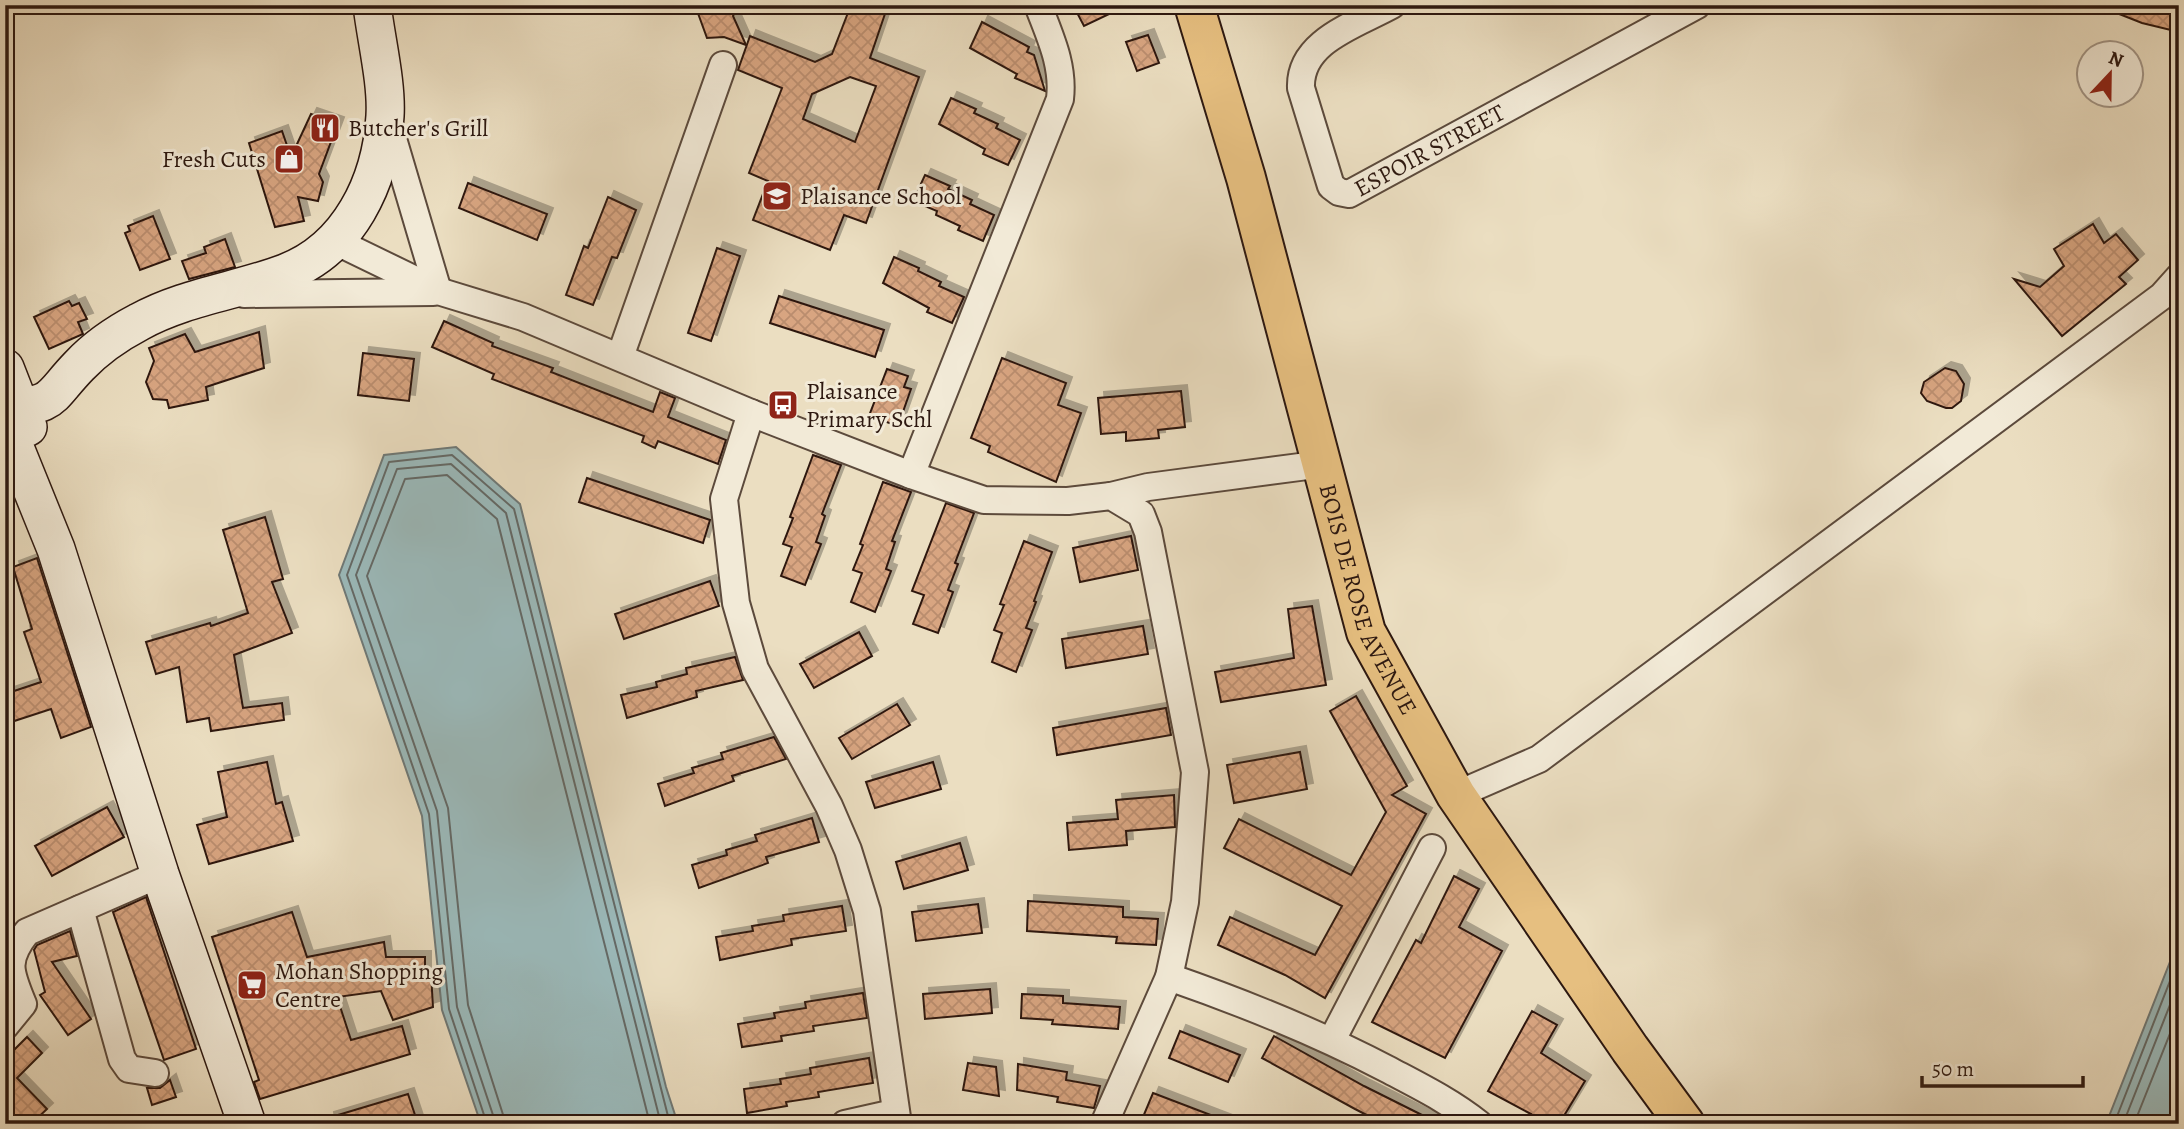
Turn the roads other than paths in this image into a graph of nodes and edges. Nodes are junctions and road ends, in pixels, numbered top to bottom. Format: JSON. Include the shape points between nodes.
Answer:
{"nodes":[{"id":1,"x":372,"y":5,"type":"edge"},
{"id":2,"x":1038,"y":5,"type":"edge"},
{"id":3,"x":1194,"y":5,"type":"edge"},
{"id":4,"x":1392,"y":5,"type":"edge"},
{"id":5,"x":1697,"y":5,"type":"edge"},
{"id":6,"x":723,"y":65,"type":"dead end"},
{"id":7,"x":386,"y":115,"type":"junction"},
{"id":8,"x":337,"y":242,"type":"junction"},
{"id":9,"x":2179,"y":277,"type":"edge"},
{"id":10,"x":438,"y":292,"type":"junction"},
{"id":11,"x":218,"y":294,"type":"junction"},
{"id":12,"x":620,"y":357,"type":"junction"},
{"id":13,"x":8,"y":392,"type":"edge"},
{"id":14,"x":751,"y":413,"type":"junction"},
{"id":15,"x":1315,"y":465,"type":"dead end"},
{"id":16,"x":911,"y":475,"type":"junction"},
{"id":17,"x":1111,"y":496,"type":"junction"},
{"id":18,"x":1456,"y":795,"type":"junction"},
{"id":19,"x":1432,"y":848,"type":"dead end"},
{"id":20,"x":160,"y":874,"type":"junction"},
{"id":21,"x":80,"y":909,"type":"junction"},
{"id":22,"x":1169,"y":977,"type":"junction"},
{"id":23,"x":5,"y":1026,"type":"edge"},
{"id":24,"x":1332,"y":1040,"type":"junction"},
{"id":25,"x":155,"y":1073,"type":"dead end"},
{"id":26,"x":896,"y":1118,"type":"edge"},
{"id":27,"x":247,"y":1124,"type":"edge"},
{"id":28,"x":845,"y":1124,"type":"edge"},
{"id":29,"x":1104,"y":1124,"type":"edge"},
{"id":30,"x":1479,"y":1124,"type":"edge"},
{"id":31,"x":1685,"y":1124,"type":"edge"}],
"edges":[{"from":1,"to":7,"type":"main road"},
{"from":2,"to":16,"type":"street","via":[[1059,60],[1060,99]]},
{"from":3,"to":18,"type":"main road","name":"BOIS DE ROSE AVENUE","via":[[1246,178],[1366,632]]},
{"from":4,"to":5,"type":"street","name":"ESPOIR STREET","via":[[1317,46],[1300,72],[1331,186],[1339,192],[1349,194]]},
{"from":6,"to":12,"type":"street"},
{"from":7,"to":8,"type":"main road","via":[[369,184]]},
{"from":7,"to":10,"type":"street"},
{"from":8,"to":10,"type":"street"},
{"from":8,"to":11,"type":"main road","via":[[287,273]]},
{"from":9,"to":18,"type":"street","via":[[2162,296],[1539,759]]},
{"from":10,"to":11,"type":"street"},
{"from":10,"to":12,"type":"street","via":[[523,317]]},
{"from":11,"to":13,"type":"main road","via":[[170,307],[139,322],[79,366],[45,403]]},
{"from":12,"to":14,"type":"street"},
{"from":13,"to":20,"type":"main road","via":[[28,429],[33,491],[78,615]]},
{"from":14,"to":16,"type":"street"},
{"from":14,"to":26,"type":"street","via":[[723,499],[736,603],[755,669],[829,806],[867,911]]},
{"from":15,"to":17,"type":"street"},
{"from":16,"to":17,"type":"street","via":[[985,500],[1068,501]]},
{"from":17,"to":22,"type":"street","via":[[1140,513],[1148,533],[1195,772],[1185,902]]},
{"from":18,"to":31,"type":"main road","name":"BOIS DE ROSE AVENUE"},
{"from":19,"to":24,"type":"street"},
{"from":20,"to":21,"type":"street"},
{"from":20,"to":27,"type":"main road"},
{"from":21,"to":23,"type":"street","via":[[27,932],[13,950],[10,972],[23,1004]]},
{"from":21,"to":25,"type":"street","via":[[122,1059],[129,1069]]},
{"from":22,"to":24,"type":"street"},
{"from":22,"to":29,"type":"street"},
{"from":24,"to":30,"type":"street","via":[[1453,1104]]},
{"from":26,"to":28,"type":"street"}]}
